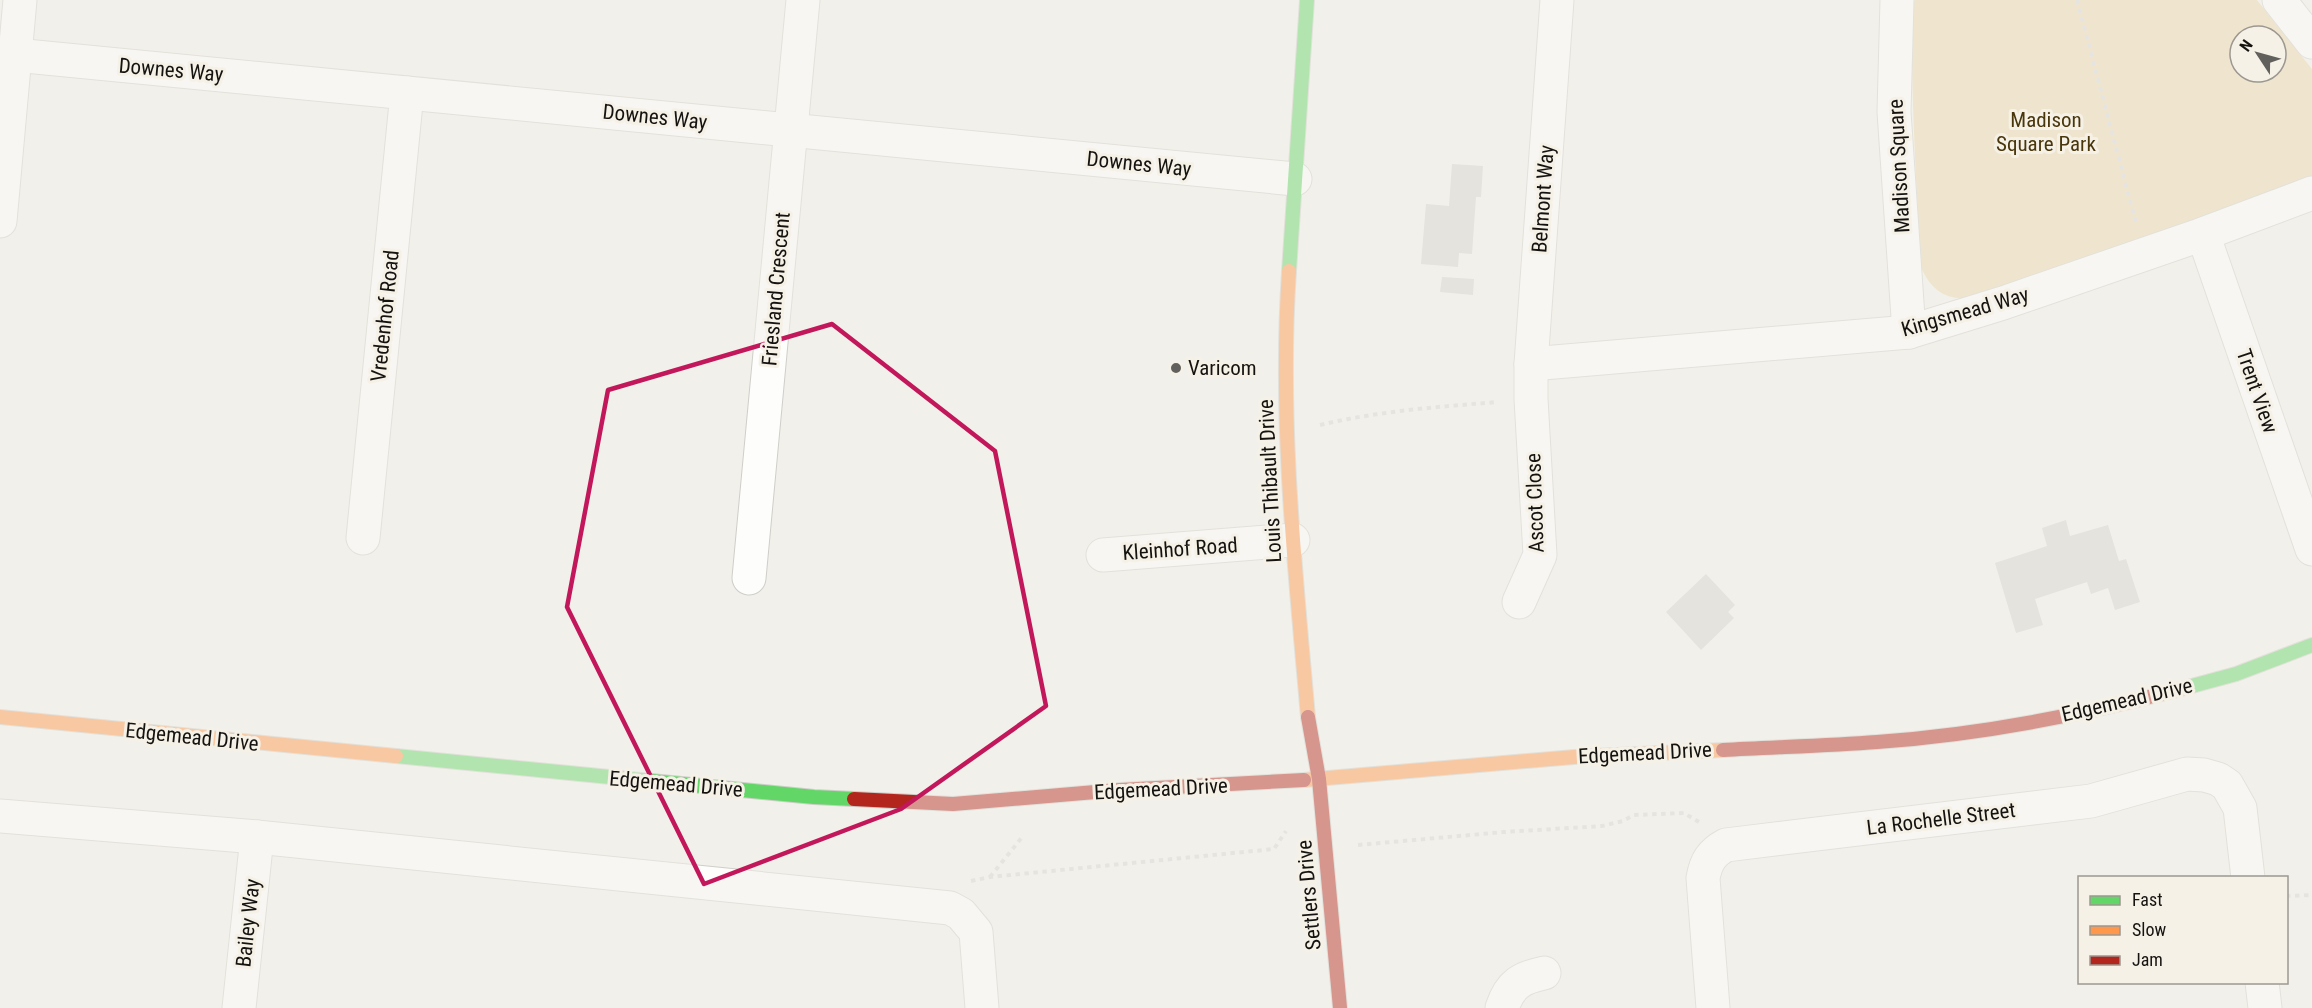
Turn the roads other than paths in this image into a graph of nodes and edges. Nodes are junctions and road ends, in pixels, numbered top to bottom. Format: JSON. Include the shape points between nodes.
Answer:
{"nodes":[{"id":1,"x":20,"y":0,"type":"edge"},
{"id":2,"x":803,"y":0,"type":"edge"},
{"id":3,"x":1306,"y":0,"type":"edge"},
{"id":4,"x":1557,"y":0,"type":"edge"},
{"id":5,"x":1897,"y":0,"type":"edge"},
{"id":6,"x":2279,"y":0,"type":"edge"},
{"id":7,"x":2312,"y":42,"type":"edge"},
{"id":8,"x":15,"y":56,"type":"junction"},
{"id":9,"x":407,"y":93,"type":"junction"},
{"id":10,"x":791,"y":131,"type":"junction"},
{"id":11,"x":1294,"y":179,"type":"junction"},
{"id":12,"x":2312,"y":193,"type":"edge"},
{"id":13,"x":0,"y":220,"type":"edge"},
{"id":14,"x":2203,"y":234,"type":"junction"},
{"id":15,"x":1909,"y":332,"type":"junction"},
{"id":16,"x":1531,"y":364,"type":"junction"},
{"id":17,"x":1531,"y":399,"type":"joint"},
{"id":18,"x":363,"y":538,"type":"dead end"},
{"id":19,"x":1293,"y":540,"type":"junction"},
{"id":20,"x":2312,"y":549,"type":"edge"},
{"id":21,"x":1103,"y":555,"type":"dead end"},
{"id":22,"x":749,"y":578,"type":"dead end"},
{"id":23,"x":1519,"y":602,"type":"dead end"},
{"id":24,"x":2312,"y":645,"type":"edge"},
{"id":25,"x":0,"y":717,"type":"edge"},
{"id":26,"x":1319,"y":779,"type":"junction"},
{"id":27,"x":0,"y":816,"type":"edge"},
{"id":28,"x":256,"y":837,"type":"junction"},
{"id":29,"x":2248,"y":876,"type":"edge"},
{"id":30,"x":1545,"y":973,"type":"dead end"},
{"id":31,"x":2262,"y":984,"type":"edge"},
{"id":32,"x":239,"y":1008,"type":"edge"},
{"id":33,"x":982,"y":1008,"type":"edge"},
{"id":34,"x":1340,"y":1008,"type":"edge"},
{"id":35,"x":1502,"y":1008,"type":"edge"},
{"id":36,"x":1713,"y":1008,"type":"edge"},
{"id":37,"x":2265,"y":1008,"type":"edge"}],
"edges":[{"from":1,"to":8,"type":"street"},
{"from":2,"to":10,"type":"street","name":"Friesland Crescent"},
{"from":3,"to":11,"type":"street","name":"Louis Thibault Drive"},
{"from":4,"to":16,"type":"street","name":"Belmont Way"},
{"from":5,"to":15,"type":"street","name":"Madison Square","via":[[1894,112]]},
{"from":6,"to":7,"type":"street"},
{"from":8,"to":9,"type":"street","name":"Downes Way"},
{"from":8,"to":13,"type":"street"},
{"from":9,"to":10,"type":"street","name":"Downes Way"},
{"from":9,"to":18,"type":"street","name":"Vredenhof Road"},
{"from":10,"to":11,"type":"street","name":"Downes Way"},
{"from":10,"to":22,"type":"street","name":"Friesland Crescent"},
{"from":11,"to":19,"type":"street","name":"Louis Thibault Drive","via":[[1287,300],[1287,432]]},
{"from":12,"to":14,"type":"street","name":"Kingsmead Way"},
{"from":14,"to":15,"type":"street","name":"Kingsmead Way"},
{"from":14,"to":20,"type":"street","name":"Trent View"},
{"from":15,"to":16,"type":"street","name":"Kingsmead Way"},
{"from":16,"to":17,"type":"street","name":"Belmont Way"},
{"from":17,"to":23,"type":"street","name":"Ascot Close","via":[[1540,555]]},
{"from":19,"to":21,"type":"street","name":"Kleinhof Road"},
{"from":19,"to":26,"type":"street","name":"Louis Thibault Drive","via":[[1309,728]]},
{"from":24,"to":26,"type":"street","name":"Edgemead Drive","via":[[2236,674],[2122,704],[1961,733],[1866,742],[1574,757]]},
{"from":25,"to":26,"type":"street","name":"Edgemead Drive","via":[[802,796],[953,804]]},
{"from":26,"to":34,"type":"street","name":"Settlers Drive"},
{"from":27,"to":28,"type":"street"},
{"from":28,"to":32,"type":"street","name":"Bailey Way"},
{"from":28,"to":33,"type":"street","via":[[950,908],[961,914],[976,932]]},
{"from":29,"to":36,"type":"street","name":"La Rochelle Street","via":[[2240,808],[2227,785],[2204,775],[2187,774],[2091,801],[1726,845],[1711,855],[1703,878]]},
{"from":30,"to":35,"type":"street","via":[[1525,977],[1515,985]]},
{"from":31,"to":37,"type":"street"}]}
